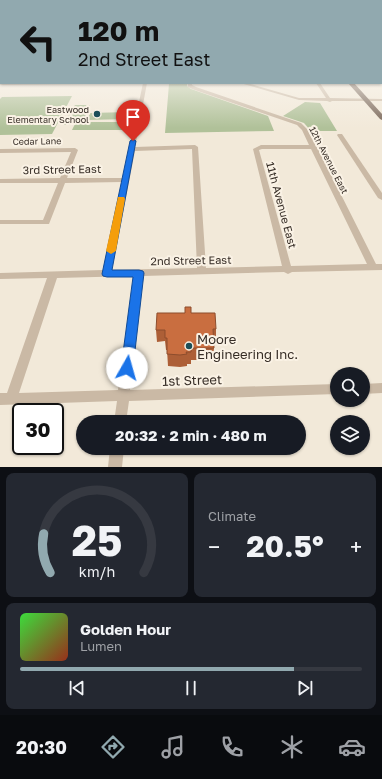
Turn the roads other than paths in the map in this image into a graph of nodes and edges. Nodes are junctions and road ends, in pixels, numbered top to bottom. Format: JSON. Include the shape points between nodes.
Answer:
{"nodes":[{"id":1,"x":145,"y":85,"type":"edge"},
{"id":2,"x":190,"y":85,"type":"edge"},
{"id":3,"x":249,"y":85,"type":"edge"},
{"id":4,"x":256,"y":85,"type":"edge"},
{"id":5,"x":319,"y":85,"type":"edge"},
{"id":6,"x":353,"y":85,"type":"edge"},
{"id":7,"x":357,"y":85,"type":"edge"},
{"id":8,"x":253,"y":86,"type":"junction"},
{"id":9,"x":330,"y":100,"type":"junction"},
{"id":10,"x":369,"y":100,"type":"junction"},
{"id":11,"x":382,"y":100,"type":"edge"},
{"id":12,"x":382,"y":112,"type":"edge"},
{"id":13,"x":382,"y":118,"type":"edge"},
{"id":14,"x":340,"y":135,"type":"dead end"},
{"id":15,"x":314,"y":146,"type":"junction"},
{"id":16,"x":131,"y":149,"type":"junction"},
{"id":17,"x":0,"y":151,"type":"edge"},
{"id":18,"x":62,"y":180,"type":"junction"},
{"id":19,"x":125,"y":180,"type":"junction"},
{"id":20,"x":0,"y":181,"type":"edge"},
{"id":21,"x":382,"y":198,"type":"edge"},
{"id":22,"x":0,"y":222,"type":"edge"},
{"id":23,"x":378,"y":267,"type":"edge"},
{"id":24,"x":288,"y":270,"type":"junction"},
{"id":25,"x":202,"y":272,"type":"junction"},
{"id":26,"x":139,"y":273,"type":"junction"},
{"id":27,"x":107,"y":274,"type":"junction"},
{"id":28,"x":53,"y":275,"type":"junction"},
{"id":29,"x":0,"y":276,"type":"edge"},
{"id":30,"x":382,"y":388,"type":"edge"},
{"id":31,"x":330,"y":389,"type":"edge"},
{"id":32,"x":370,"y":389,"type":"edge"},
{"id":33,"x":124,"y":396,"type":"junction"},
{"id":34,"x":6,"y":399,"type":"edge"},
{"id":35,"x":121,"y":415,"type":"edge"},
{"id":36,"x":116,"y":455,"type":"edge"},
{"id":37,"x":115,"y":467,"type":"edge"}],
"edges":[{"from":1,"to":16,"type":"street"},
{"from":2,"to":15,"type":"street","name":"12th Avenue East","via":[[299,124]]},
{"from":3,"to":8,"type":"street"},
{"from":4,"to":8,"type":"street"},
{"from":5,"to":9,"type":"street"},
{"from":6,"to":10,"type":"main road"},
{"from":7,"to":10,"type":"main road"},
{"from":8,"to":9,"type":"street","via":[[298,99]]},
{"from":9,"to":10,"type":"street"},
{"from":10,"to":11,"type":"street"},
{"from":10,"to":12,"type":"main road"},
{"from":10,"to":13,"type":"main road"},
{"from":14,"to":21,"type":"street"},
{"from":15,"to":23,"type":"street","name":"12th Avenue East"},
{"from":15,"to":24,"type":"street","name":"11th Avenue East","via":[[256,149]]},
{"from":16,"to":19,"type":"street"},
{"from":16,"to":25,"type":"street","via":[[195,147]]},
{"from":17,"to":18,"type":"street","name":"Cedar Lane","via":[[75,150]]},
{"from":18,"to":19,"type":"street","name":"3rd Street East"},
{"from":18,"to":20,"type":"street","name":"3rd Street East"},
{"from":18,"to":22,"type":"street","via":[[46,222]]},
{"from":19,"to":27,"type":"street"},
{"from":23,"to":24,"type":"street","name":"2nd Street East"},
{"from":24,"to":25,"type":"street","name":"2nd Street East"},
{"from":25,"to":26,"type":"street","name":"2nd Street East"},
{"from":26,"to":27,"type":"street","name":"2nd Street East"},
{"from":26,"to":33,"type":"street"},
{"from":27,"to":28,"type":"street","name":"2nd Street East"},
{"from":28,"to":29,"type":"street","name":"2nd Street East"},
{"from":28,"to":34,"type":"street"},
{"from":30,"to":32,"type":"street"},
{"from":31,"to":33,"type":"street","name":"1st Street"},
{"from":33,"to":34,"type":"street","name":"1st Street"},
{"from":33,"to":35,"type":"street"},
{"from":36,"to":37,"type":"street"}]}
